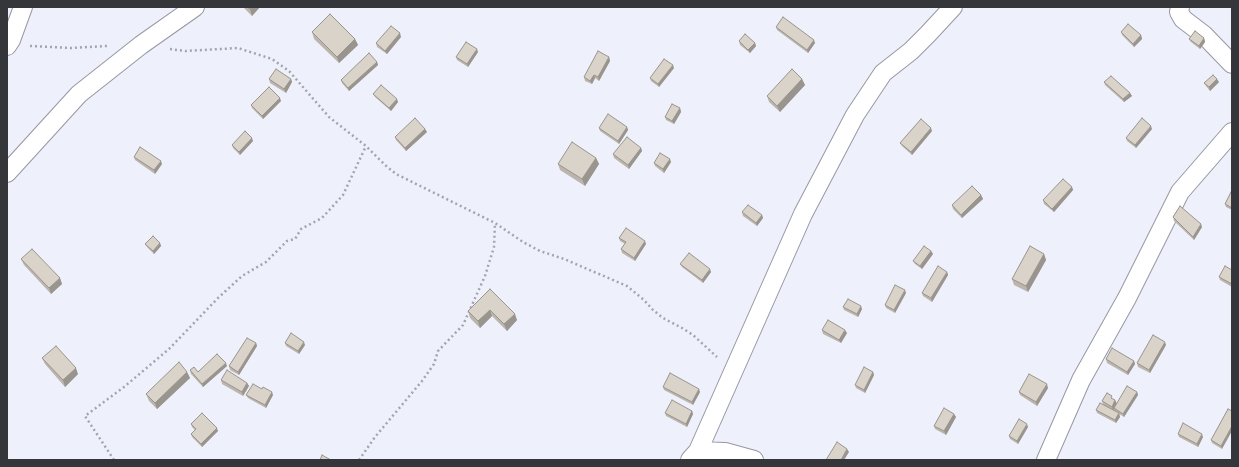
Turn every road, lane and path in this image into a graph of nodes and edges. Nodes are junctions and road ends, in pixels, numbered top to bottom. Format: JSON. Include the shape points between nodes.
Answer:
{"nodes":[{"id":1,"x":23,"y":7,"type":"edge"},
{"id":2,"x":195,"y":7,"type":"edge"},
{"id":3,"x":953,"y":7,"type":"edge"},
{"id":4,"x":1180,"y":7,"type":"edge"},
{"id":5,"x":9,"y":43,"type":"edge"},
{"id":6,"x":141,"y":45,"type":"junction"},
{"id":7,"x":110,"y":46,"type":"dead end"},
{"id":8,"x":1232,"y":64,"type":"edge"},
{"id":9,"x":1232,"y":132,"type":"edge"},
{"id":10,"x":366,"y":146,"type":"junction"},
{"id":11,"x":7,"y":173,"type":"edge"},
{"id":12,"x":495,"y":224,"type":"junction"},
{"id":13,"x":733,"y":371,"type":"junction"},
{"id":14,"x":694,"y":455,"type":"edge"},
{"id":15,"x":114,"y":460,"type":"edge"},
{"id":16,"x":358,"y":460,"type":"edge"},
{"id":17,"x":754,"y":460,"type":"edge"},
{"id":18,"x":1046,"y":460,"type":"edge"}],
"edges":[{"from":1,"to":5,"type":"street"},
{"from":2,"to":6,"type":"street"},
{"from":3,"to":13,"type":"street","via":[[911,51],[883,73],[855,115],[803,214]]},
{"from":4,"to":8,"type":"street","via":[[1178,12],[1183,19],[1204,35]]},
{"from":5,"to":7,"type":"path","via":[[70,48]]},
{"from":6,"to":10,"type":"path","via":[[185,51],[238,48],[272,59],[289,71],[329,117]]},
{"from":6,"to":11,"type":"street","via":[[79,94]]},
{"from":9,"to":18,"type":"street","via":[[1180,192],[1127,298],[1081,380]]},
{"from":10,"to":12,"type":"path","via":[[396,174]]},
{"from":10,"to":15,"type":"path","via":[[343,195],[322,218],[301,229],[295,239],[287,241],[266,262],[242,276],[168,349],[85,416]]},
{"from":12,"to":13,"type":"path","via":[[540,251],[627,286],[663,318],[693,335]]},
{"from":12,"to":16,"type":"path","via":[[494,247],[485,276],[463,325],[438,351],[434,364],[422,381]]},
{"from":13,"to":14,"type":"street"},
{"from":14,"to":17,"type":"street","via":[[725,452]]}]}
